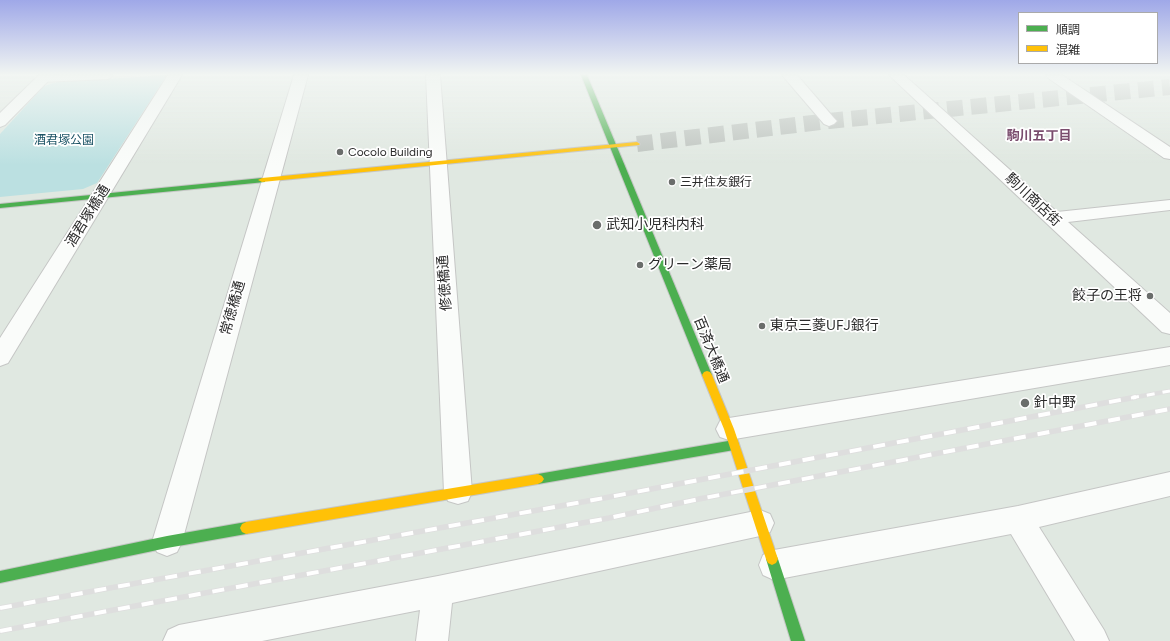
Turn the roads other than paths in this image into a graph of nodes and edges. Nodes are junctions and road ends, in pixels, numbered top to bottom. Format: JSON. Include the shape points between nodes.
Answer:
{"nodes":[{"id":1,"x":17,"y":105,"type":"edge"},
{"id":2,"x":156,"y":105,"type":"edge"},
{"id":3,"x":292,"y":105,"type":"edge"},
{"id":4,"x":435,"y":105,"type":"edge"},
{"id":5,"x":596,"y":105,"type":"edge"},
{"id":6,"x":815,"y":105,"type":"edge"},
{"id":7,"x":929,"y":105,"type":"edge"},
{"id":8,"x":1096,"y":105,"type":"edge"},
{"id":9,"x":829,"y":121,"type":"dead end"},
{"id":10,"x":0,"y":122,"type":"edge"},
{"id":11,"x":637,"y":144,"type":"tunnel mouth"},
{"id":12,"x":612,"y":146,"type":"junction"},
{"id":13,"x":1170,"y":154,"type":"edge"},
{"id":14,"x":438,"y":163,"type":"junction"},
{"id":15,"x":270,"y":180,"type":"junction"},
{"id":16,"x":100,"y":196,"type":"junction"},
{"id":17,"x":1170,"y":205,"type":"edge"},
{"id":18,"x":0,"y":206,"type":"edge"},
{"id":19,"x":1052,"y":218,"type":"junction"},
{"id":20,"x":1170,"y":326,"type":"edge"},
{"id":21,"x":1170,"y":356,"type":"edge"},
{"id":22,"x":0,"y":357,"type":"edge"},
{"id":23,"x":731,"y":437,"type":"junction"},
{"id":24,"x":1170,"y":484,"type":"edge"},
{"id":25,"x":458,"y":492,"type":"junction"},
{"id":26,"x":1018,"y":519,"type":"junction"},
{"id":27,"x":760,"y":523,"type":"junction"},
{"id":28,"x":167,"y":542,"type":"junction"},
{"id":29,"x":774,"y":564,"type":"junction"},
{"id":30,"x":0,"y":576,"type":"edge"},
{"id":31,"x":438,"y":591,"type":"junction"},
{"id":32,"x":179,"y":641,"type":"edge"},
{"id":33,"x":432,"y":641,"type":"edge"},
{"id":34,"x":798,"y":641,"type":"edge"},
{"id":35,"x":1093,"y":641,"type":"edge"}],
"edges":[{"from":1,"to":10,"type":"street"},
{"from":2,"to":16,"type":"street","name":"酒君塚橋通"},
{"from":3,"to":15,"type":"street","name":"常徳橋通"},
{"from":4,"to":14,"type":"street","name":"修徳橋通"},
{"from":5,"to":12,"type":"street","name":"百済大橋通"},
{"from":6,"to":9,"type":"street"},
{"from":7,"to":19,"type":"street","name":"駒川商店街"},
{"from":8,"to":13,"type":"street"},
{"from":11,"to":12,"type":"street"},
{"from":12,"to":14,"type":"street"},
{"from":12,"to":23,"type":"street","name":"百済大橋通"},
{"from":14,"to":15,"type":"street"},
{"from":14,"to":25,"type":"street","name":"修徳橋通"},
{"from":15,"to":16,"type":"street"},
{"from":15,"to":28,"type":"street","name":"常徳橋通"},
{"from":16,"to":18,"type":"street"},
{"from":16,"to":22,"type":"street","name":"酒君塚橋通"},
{"from":17,"to":19,"type":"street"},
{"from":19,"to":20,"type":"street","name":"駒川商店街"},
{"from":21,"to":23,"type":"street"},
{"from":23,"to":25,"type":"street"},
{"from":23,"to":27,"type":"street","name":"百済大橋通"},
{"from":24,"to":26,"type":"street"},
{"from":25,"to":28,"type":"street"},
{"from":26,"to":29,"type":"street"},
{"from":26,"to":35,"type":"street"},
{"from":27,"to":29,"type":"street","name":"百済大橋通"},
{"from":27,"to":31,"type":"street"},
{"from":28,"to":30,"type":"street"},
{"from":29,"to":34,"type":"street","name":"百済大橋通"},
{"from":31,"to":32,"type":"street"},
{"from":31,"to":33,"type":"street"}]}
